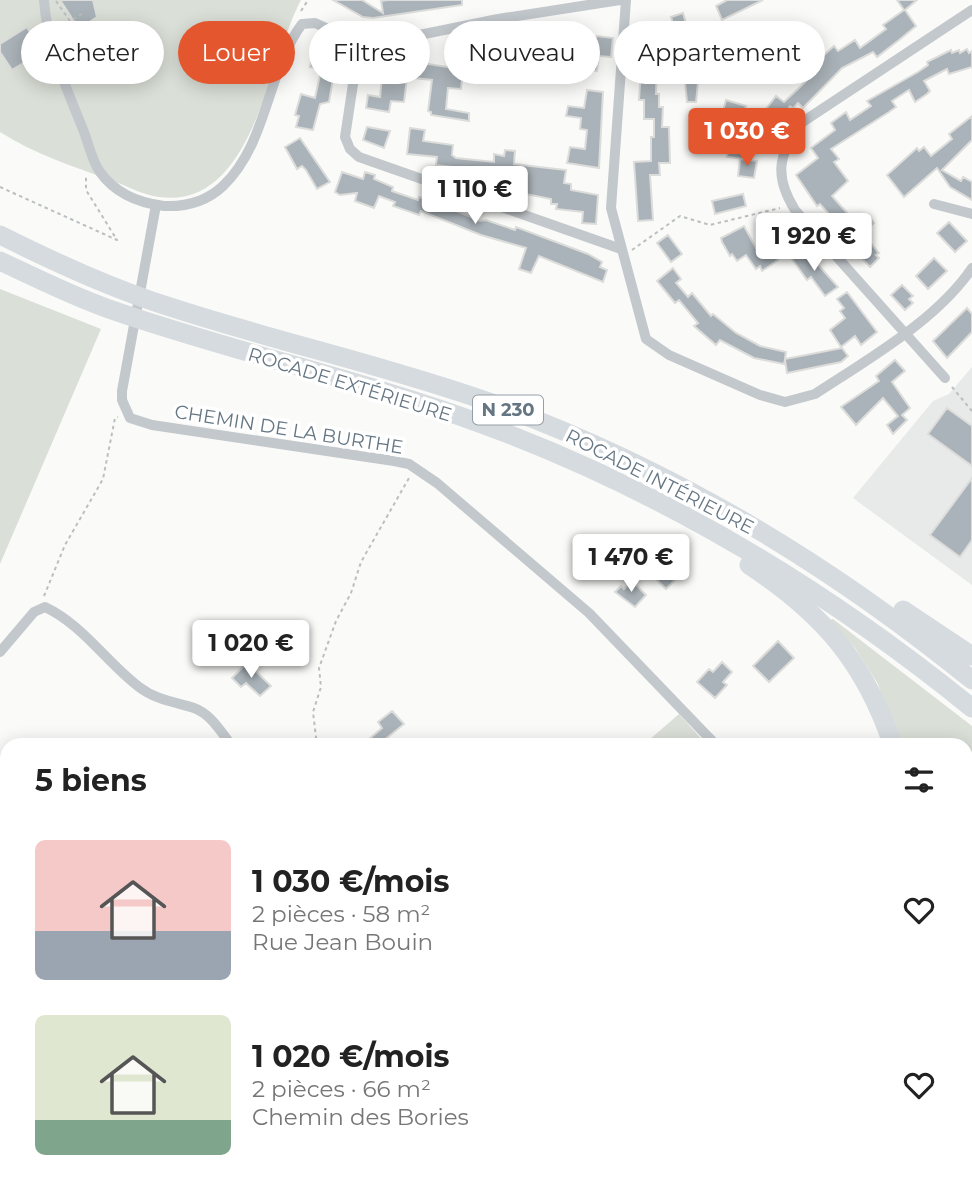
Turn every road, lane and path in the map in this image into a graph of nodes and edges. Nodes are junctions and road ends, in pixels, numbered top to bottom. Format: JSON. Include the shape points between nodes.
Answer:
{"nodes":[{"id":1,"x":44,"y":0,"type":"edge"},
{"id":2,"x":56,"y":0,"type":"edge"},
{"id":3,"x":307,"y":0,"type":"edge"},
{"id":4,"x":620,"y":0,"type":"edge"},
{"id":5,"x":626,"y":0,"type":"edge"},
{"id":6,"x":972,"y":10,"type":"edge"},
{"id":7,"x":82,"y":14,"type":"dead end"},
{"id":8,"x":303,"y":24,"type":"junction"},
{"id":9,"x":309,"y":24,"type":"edge"},
{"id":10,"x":430,"y":33,"type":"edge"},
{"id":11,"x":351,"y":84,"type":"edge"},
{"id":12,"x":86,"y":175,"type":"dead end"},
{"id":13,"x":0,"y":187,"type":"edge"},
{"id":14,"x":934,"y":204,"type":"dead end"},
{"id":15,"x":156,"y":205,"type":"junction"},
{"id":16,"x":792,"y":205,"type":"junction"},
{"id":17,"x":972,"y":214,"type":"edge"},
{"id":18,"x":0,"y":235,"type":"edge"},
{"id":19,"x":622,"y":253,"type":"junction"},
{"id":20,"x":0,"y":261,"type":"edge"},
{"id":21,"x":972,"y":268,"type":"edge"},
{"id":22,"x":905,"y":334,"type":"junction"},
{"id":23,"x":945,"y":378,"type":"joint"},
{"id":24,"x":972,"y":411,"type":"edge"},
{"id":25,"x":126,"y":413,"type":"junction"},
{"id":26,"x":416,"y":468,"type":"junction"},
{"id":27,"x":622,"y":483,"type":"junction"},
{"id":28,"x":771,"y":537,"type":"junction"},
{"id":29,"x":45,"y":607,"type":"junction"},
{"id":30,"x":0,"y":652,"type":"edge"},
{"id":31,"x":972,"y":656,"type":"edge"},
{"id":32,"x":972,"y":680,"type":"edge"},
{"id":33,"x":972,"y":708,"type":"edge"},
{"id":34,"x":226,"y":738,"type":"edge"},
{"id":35,"x":316,"y":738,"type":"edge"},
{"id":36,"x":709,"y":738,"type":"edge"},
{"id":37,"x":891,"y":738,"type":"edge"}],
"edges":[{"from":1,"to":15,"type":"street","via":[[51,48],[99,171],[121,192]]},
{"from":2,"to":7,"type":"path","via":[[70,21]]},
{"from":3,"to":8,"type":"path","via":[[301,11]]},
{"from":4,"to":10,"type":"street"},
{"from":5,"to":19,"type":"street","via":[[611,208]]},
{"from":6,"to":16,"type":"street","via":[[801,123],[786,147],[780,170],[783,190]]},
{"from":8,"to":9,"type":"street"},
{"from":8,"to":15,"type":"street","via":[[293,37],[260,126],[225,185],[208,199]]},
{"from":11,"to":19,"type":"street","via":[[345,137],[359,157]]},
{"from":12,"to":13,"type":"path","via":[[86,190],[117,240]]},
{"from":14,"to":17,"type":"street"},
{"from":15,"to":25,"type":"street","via":[[125,375],[122,400]]},
{"from":16,"to":19,"type":"path","via":[[710,225],[680,216]]},
{"from":16,"to":22,"type":"street"},
{"from":18,"to":28,"type":"highway","name":"ROCADE INTÉRIEURE","number":"N 230","via":[[149,300],[384,369],[564,432],[708,501]]},
{"from":19,"to":22,"type":"street","via":[[646,339],[726,381],[786,402],[816,394]]},
{"from":20,"to":27,"type":"highway","name":"ROCADE EXTÉRIEURE","number":"N 230","via":[[106,308],[481,424]]},
{"from":21,"to":22,"type":"street","via":[[956,289]]},
{"from":22,"to":23,"type":"street"},
{"from":23,"to":24,"type":"path"},
{"from":25,"to":26,"type":"street","name":"CHEMIN DE LA BURTHE","via":[[139,423]]},
{"from":25,"to":29,"type":"path","via":[[114,418],[103,479],[65,545],[44,592]]},
{"from":26,"to":35,"type":"path","via":[[361,562],[336,621],[319,668],[321,687],[313,712]]},
{"from":26,"to":36,"type":"street","name":"CHEMIN DE LA BURTHE","via":[[589,613]]},
{"from":27,"to":33,"type":"highway","name":"ROCADE EXTÉRIEURE","number":"N 230","via":[[812,589]]},
{"from":27,"to":37,"type":"highway","via":[[776,583],[825,624],[873,693]]},
{"from":28,"to":31,"type":"highway","via":[[862,583]]},
{"from":28,"to":32,"type":"highway","name":"ROCADE INTÉRIEURE","number":"N 230","via":[[878,607]]},
{"from":29,"to":30,"type":"street","via":[[34,612]]},
{"from":29,"to":34,"type":"street","via":[[63,615],[140,688],[173,705],[196,709]]}]}
